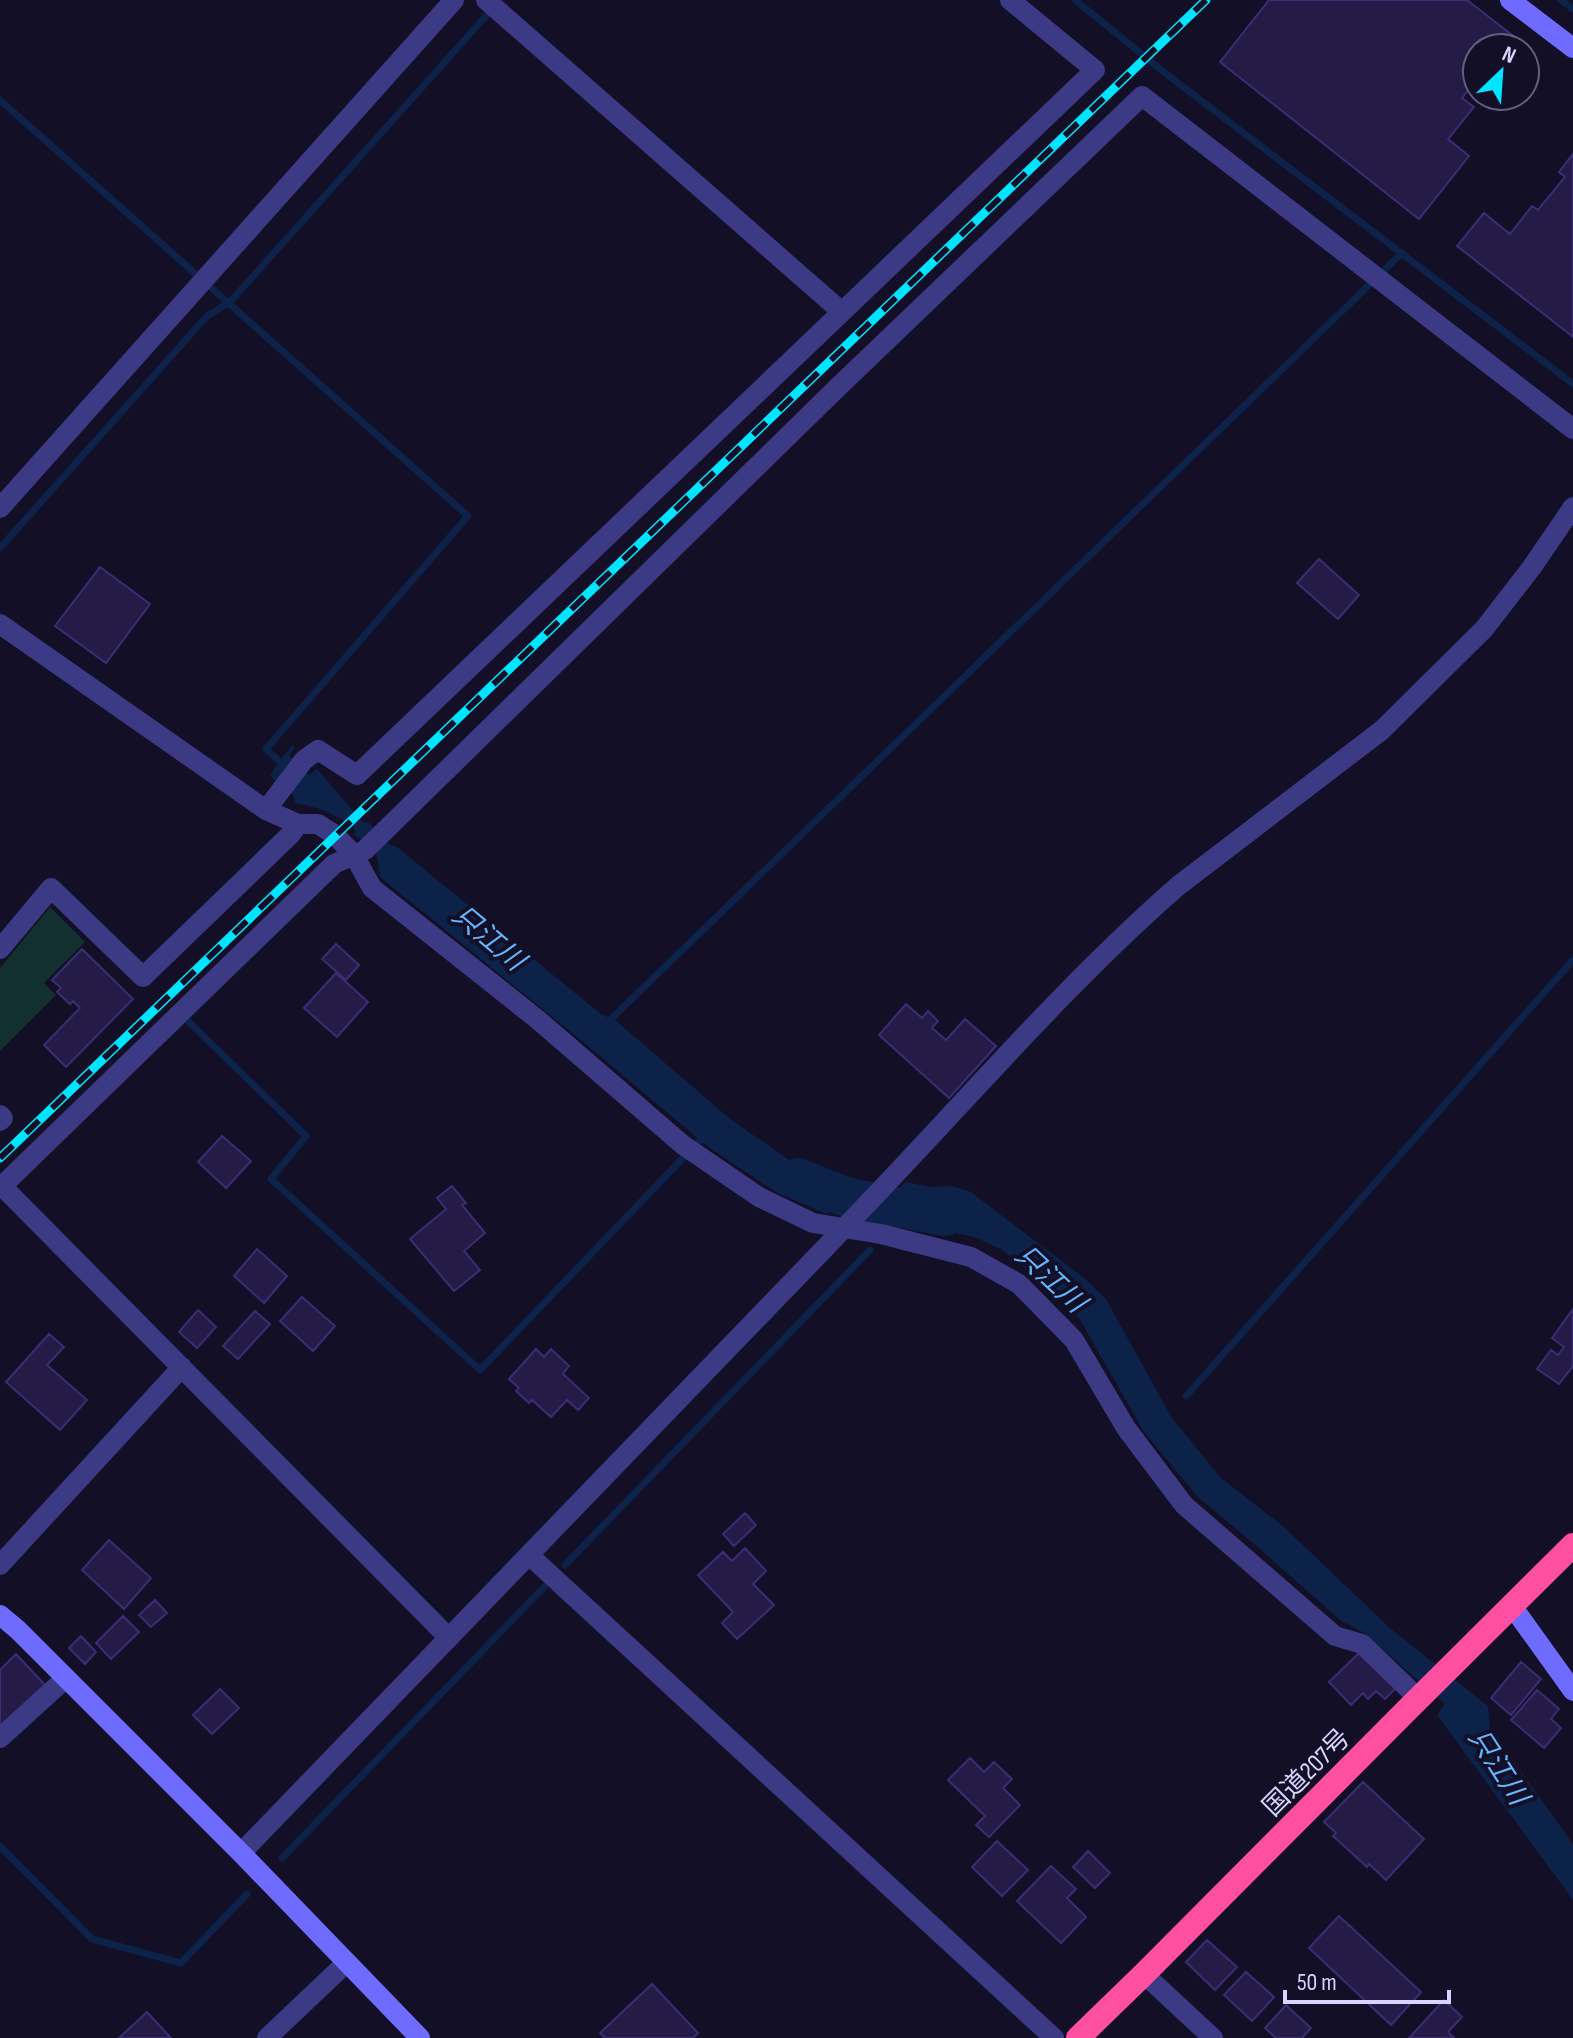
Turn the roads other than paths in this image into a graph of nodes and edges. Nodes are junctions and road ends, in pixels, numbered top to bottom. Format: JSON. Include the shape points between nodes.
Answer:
{"nodes":[{"id":1,"x":454,"y":0,"type":"edge"},
{"id":2,"x":1010,"y":0,"type":"edge"},
{"id":3,"x":1510,"y":0,"type":"edge"},
{"id":4,"x":491,"y":4,"type":"edge"},
{"id":5,"x":1573,"y":48,"type":"edge"},
{"id":6,"x":842,"y":312,"type":"junction"},
{"id":7,"x":1573,"y":429,"type":"edge"},
{"id":8,"x":1573,"y":507,"type":"edge"},
{"id":9,"x":0,"y":508,"type":"edge"},
{"id":10,"x":0,"y":624,"type":"edge"},
{"id":11,"x":266,"y":810,"type":"junction"},
{"id":12,"x":298,"y":824,"type":"junction"},
{"id":13,"x":360,"y":852,"type":"junction"},
{"id":14,"x":0,"y":949,"type":"edge"},
{"id":15,"x":0,"y":1115,"type":"edge"},
{"id":16,"x":0,"y":1121,"type":"edge"},
{"id":17,"x":1,"y":1187,"type":"edge"},
{"id":18,"x":844,"y":1229,"type":"junction"},
{"id":19,"x":182,"y":1367,"type":"junction"},
{"id":20,"x":1573,"y":1545,"type":"edge"},
{"id":21,"x":529,"y":1555,"type":"junction"},
{"id":22,"x":0,"y":1565,"type":"edge"},
{"id":23,"x":1512,"y":1606,"type":"junction"},
{"id":24,"x":0,"y":1615,"type":"edge"},
{"id":25,"x":449,"y":1638,"type":"junction"},
{"id":26,"x":66,"y":1678,"type":"junction"},
{"id":27,"x":1573,"y":1691,"type":"edge"},
{"id":28,"x":1418,"y":1698,"type":"junction"},
{"id":29,"x":0,"y":1738,"type":"edge"},
{"id":30,"x":241,"y":1853,"type":"junction"},
{"id":31,"x":346,"y":1963,"type":"junction"},
{"id":32,"x":1144,"y":1974,"type":"junction"},
{"id":33,"x":267,"y":2038,"type":"edge"},
{"id":34,"x":420,"y":2038,"type":"edge"},
{"id":35,"x":1054,"y":2038,"type":"edge"},
{"id":36,"x":1078,"y":2038,"type":"edge"},
{"id":37,"x":1213,"y":2038,"type":"edge"}],
"edges":[{"from":1,"to":9,"type":"street"},
{"from":2,"to":6,"type":"street","via":[[1095,70]]},
{"from":3,"to":5,"type":"street"},
{"from":4,"to":6,"type":"street"},
{"from":6,"to":11,"type":"street","via":[[357,775],[318,750],[304,760]]},
{"from":7,"to":13,"type":"street","via":[[1142,96]]},
{"from":8,"to":18,"type":"street","via":[[1484,629],[1382,730],[1148,912]]},
{"from":10,"to":11,"type":"street"},
{"from":11,"to":12,"type":"street"},
{"from":12,"to":13,"type":"street","via":[[318,824]]},
{"from":12,"to":14,"type":"street","via":[[143,977],[51,888]]},
{"from":13,"to":17,"type":"street","via":[[334,864]]},
{"from":13,"to":18,"type":"street","via":[[372,888],[691,1150],[759,1197],[813,1223]]},
{"from":15,"to":16,"type":"street"},
{"from":17,"to":19,"type":"street"},
{"from":18,"to":21,"type":"street"},
{"from":18,"to":28,"type":"street","via":[[971,1257],[1019,1284],[1074,1340],[1126,1428],[1184,1505],[1335,1636],[1362,1644]]},
{"from":19,"to":22,"type":"street"},
{"from":19,"to":25,"type":"street"},
{"from":20,"to":23,"type":"highway","name":"国道207号"},
{"from":21,"to":25,"type":"street"},
{"from":21,"to":35,"type":"street"},
{"from":23,"to":27,"type":"street"},
{"from":23,"to":28,"type":"highway","name":"国道207号"},
{"from":24,"to":26,"type":"street"},
{"from":25,"to":30,"type":"street"},
{"from":26,"to":29,"type":"street"},
{"from":26,"to":30,"type":"street"},
{"from":28,"to":32,"type":"highway","name":"国道207号"},
{"from":30,"to":31,"type":"street"},
{"from":31,"to":33,"type":"street"},
{"from":31,"to":34,"type":"street"},
{"from":32,"to":36,"type":"highway","name":"国道207号"},
{"from":32,"to":37,"type":"street"}]}
